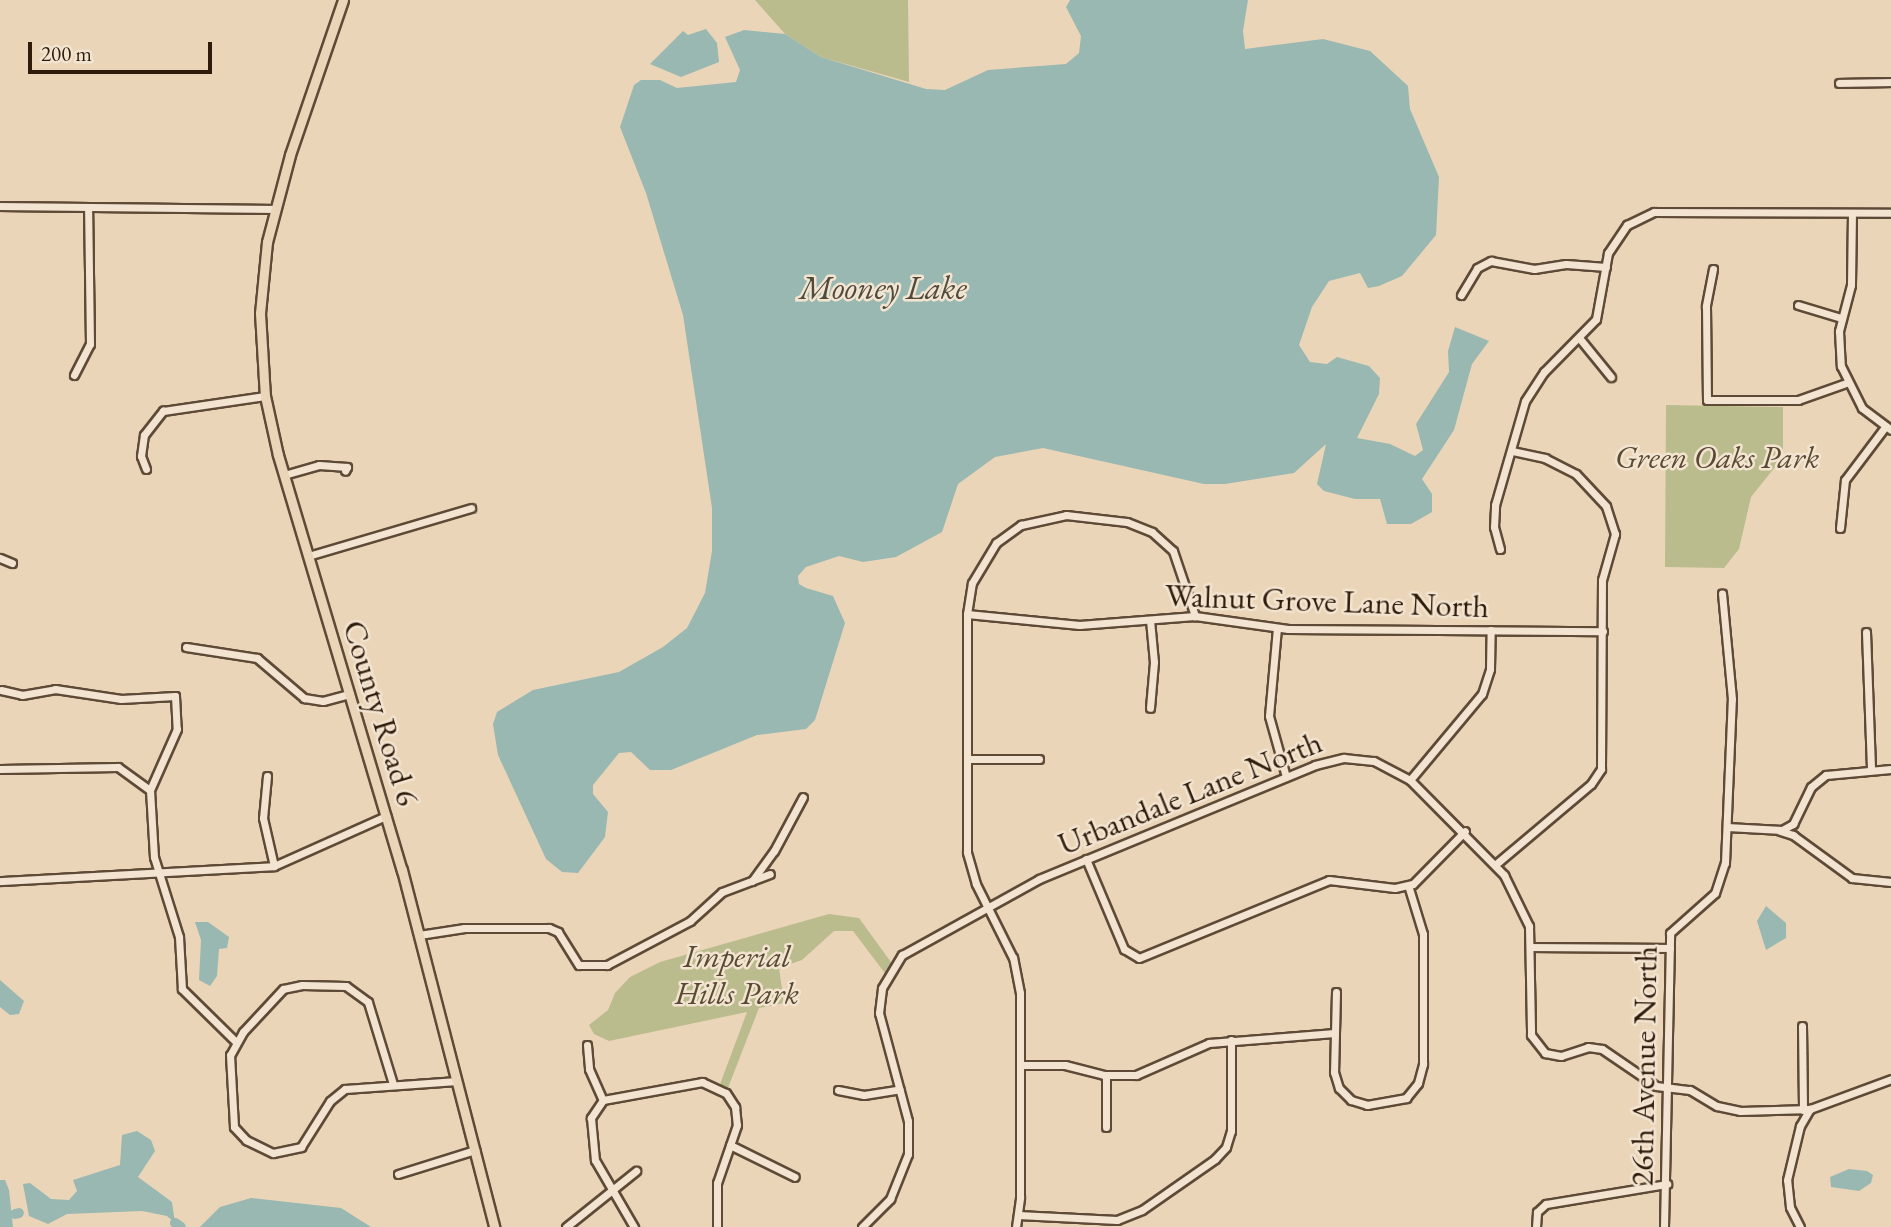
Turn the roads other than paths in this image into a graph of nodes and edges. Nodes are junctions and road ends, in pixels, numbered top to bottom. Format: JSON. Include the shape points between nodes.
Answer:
{"nodes":[{"id":1,"x":343,"y":0,"type":"edge"},
{"id":2,"x":1891,"y":82,"type":"edge"},
{"id":3,"x":1839,"y":83,"type":"dead end"},
{"id":4,"x":0,"y":206,"type":"edge"},
{"id":5,"x":88,"y":206,"type":"junction"},
{"id":6,"x":274,"y":209,"type":"junction"},
{"id":7,"x":1852,"y":213,"type":"junction"},
{"id":8,"x":1891,"y":213,"type":"edge"},
{"id":9,"x":1606,"y":267,"type":"junction"},
{"id":10,"x":1713,"y":269,"type":"dead end"},
{"id":11,"x":1461,"y":295,"type":"dead end"},
{"id":12,"x":1798,"y":305,"type":"dead end"},
{"id":13,"x":1841,"y":318,"type":"junction"},
{"id":14,"x":1580,"y":339,"type":"junction"},
{"id":15,"x":74,"y":375,"type":"dead end"},
{"id":16,"x":1611,"y":377,"type":"dead end"},
{"id":17,"x":1846,"y":383,"type":"junction"},
{"id":18,"x":265,"y":396,"type":"junction"},
{"id":19,"x":1888,"y":429,"type":"edge"},
{"id":20,"x":1513,"y":451,"type":"junction"},
{"id":21,"x":146,"y":469,"type":"dead end"},
{"id":22,"x":345,"y":471,"type":"dead end"},
{"id":23,"x":284,"y":475,"type":"junction"},
{"id":24,"x":471,"y":508,"type":"dead end"},
{"id":25,"x":1840,"y":528,"type":"dead end"},
{"id":26,"x":1500,"y":549,"type":"dead end"},
{"id":27,"x":308,"y":556,"type":"junction"},
{"id":28,"x":0,"y":558,"type":"edge"},
{"id":29,"x":12,"y":562,"type":"dead end"},
{"id":30,"x":1722,"y":593,"type":"dead end"},
{"id":31,"x":967,"y":614,"type":"junction"},
{"id":32,"x":1195,"y":616,"type":"junction"},
{"id":33,"x":1150,"y":620,"type":"junction"},
{"id":34,"x":1277,"y":628,"type":"junction"},
{"id":35,"x":1491,"y":630,"type":"junction"},
{"id":36,"x":1603,"y":631,"type":"junction"},
{"id":37,"x":1866,"y":632,"type":"dead end"},
{"id":38,"x":186,"y":647,"type":"dead end"},
{"id":39,"x":1,"y":690,"type":"edge"},
{"id":40,"x":350,"y":694,"type":"junction"},
{"id":41,"x":1150,"y":708,"type":"dead end"},
{"id":42,"x":967,"y":759,"type":"junction"},
{"id":43,"x":1039,"y":759,"type":"dead end"},
{"id":44,"x":0,"y":769,"type":"edge"},
{"id":45,"x":1891,"y":769,"type":"edge"},
{"id":46,"x":1871,"y":770,"type":"junction"},
{"id":47,"x":267,"y":776,"type":"dead end"},
{"id":48,"x":1286,"y":777,"type":"junction"},
{"id":49,"x":1410,"y":780,"type":"junction"},
{"id":50,"x":150,"y":790,"type":"junction"},
{"id":51,"x":803,"y":797,"type":"dead end"},
{"id":52,"x":386,"y":816,"type":"junction"},
{"id":53,"x":1727,"y":827,"type":"junction"},
{"id":54,"x":1465,"y":831,"type":"junction"},
{"id":55,"x":1776,"y":831,"type":"junction"},
{"id":56,"x":1086,"y":859,"type":"junction"},
{"id":57,"x":1496,"y":864,"type":"junction"},
{"id":58,"x":274,"y":866,"type":"junction"},
{"id":59,"x":158,"y":870,"type":"junction"},
{"id":60,"x":770,"y":874,"type":"dead end"},
{"id":61,"x":0,"y":881,"type":"edge"},
{"id":62,"x":751,"y":881,"type":"junction"},
{"id":63,"x":1891,"y":883,"type":"edge"},
{"id":64,"x":1408,"y":885,"type":"junction"},
{"id":65,"x":988,"y":906,"type":"junction"},
{"id":66,"x":419,"y":935,"type":"junction"},
{"id":67,"x":1531,"y":947,"type":"junction"},
{"id":68,"x":1670,"y":948,"type":"junction"},
{"id":69,"x":1336,"y":992,"type":"dead end"},
{"id":70,"x":1802,"y":1026,"type":"dead end"},
{"id":71,"x":1335,"y":1033,"type":"junction"},
{"id":72,"x":1231,"y":1040,"type":"junction"},
{"id":73,"x":235,"y":1041,"type":"junction"},
{"id":74,"x":587,"y":1045,"type":"dead end"},
{"id":75,"x":1021,"y":1065,"type":"junction"},
{"id":76,"x":1106,"y":1075,"type":"junction"},
{"id":77,"x":1891,"y":1079,"type":"edge"},
{"id":78,"x":457,"y":1081,"type":"junction"},
{"id":79,"x":393,"y":1084,"type":"junction"},
{"id":80,"x":1668,"y":1088,"type":"junction"},
{"id":81,"x":900,"y":1089,"type":"junction"},
{"id":82,"x":838,"y":1090,"type":"dead end"},
{"id":83,"x":603,"y":1100,"type":"junction"},
{"id":84,"x":1807,"y":1109,"type":"junction"},
{"id":85,"x":1106,"y":1127,"type":"dead end"},
{"id":86,"x":730,"y":1145,"type":"junction"},
{"id":87,"x":475,"y":1150,"type":"junction"},
{"id":88,"x":636,"y":1171,"type":"dead end"},
{"id":89,"x":398,"y":1174,"type":"dead end"},
{"id":90,"x":795,"y":1177,"type":"dead end"},
{"id":91,"x":1667,"y":1184,"type":"junction"},
{"id":92,"x":613,"y":1189,"type":"junction"},
{"id":93,"x":1018,"y":1215,"type":"junction"},
{"id":94,"x":494,"y":1227,"type":"edge"},
{"id":95,"x":566,"y":1227,"type":"edge"},
{"id":96,"x":634,"y":1227,"type":"edge"},
{"id":97,"x":717,"y":1227,"type":"edge"},
{"id":98,"x":862,"y":1227,"type":"edge"},
{"id":99,"x":1016,"y":1227,"type":"edge"},
{"id":100,"x":1536,"y":1227,"type":"edge"},
{"id":101,"x":1664,"y":1227,"type":"edge"},
{"id":102,"x":1800,"y":1227,"type":"edge"}],
"edges":[{"from":1,"to":6,"type":"main road","name":"County Road 6"},
{"from":2,"to":3,"type":"street"},
{"from":4,"to":5,"type":"street"},
{"from":5,"to":6,"type":"street"},
{"from":5,"to":15,"type":"street","via":[[90,344]]},
{"from":6,"to":18,"type":"main road","name":"County Road 6","via":[[260,296]]},
{"from":7,"to":8,"type":"street"},
{"from":7,"to":9,"type":"street","via":[[1647,212],[1619,234]]},
{"from":7,"to":13,"type":"street","via":[[1851,285]]},
{"from":9,"to":11,"type":"street","via":[[1566,264],[1534,269],[1491,261],[1477,268]]},
{"from":9,"to":14,"type":"street","via":[[1600,307]]},
{"from":10,"to":17,"type":"street","via":[[1706,306],[1707,400],[1798,400]]},
{"from":12,"to":13,"type":"street"},
{"from":13,"to":17,"type":"street","via":[[1839,349]]},
{"from":14,"to":16,"type":"street"},
{"from":14,"to":20,"type":"street","via":[[1533,386],[1519,418]]},
{"from":17,"to":19,"type":"street","via":[[1862,408]]},
{"from":18,"to":21,"type":"street","via":[[163,411],[144,435],[141,456]]},
{"from":18,"to":23,"type":"main road","name":"County Road 6"},
{"from":19,"to":25,"type":"street","via":[[1845,480]]},
{"from":20,"to":26,"type":"street","via":[[1494,516]]},
{"from":20,"to":36,"type":"street","via":[[1545,458],[1576,474],[1611,514],[1615,534],[1603,571]]},
{"from":22,"to":23,"type":"street","via":[[347,467],[320,465]]},
{"from":23,"to":27,"type":"main road","name":"County Road 6"},
{"from":24,"to":27,"type":"street"},
{"from":27,"to":40,"type":"main road","name":"County Road 6"},
{"from":28,"to":29,"type":"street"},
{"from":30,"to":53,"type":"street","name":"26th Avenue North","via":[[1732,699]]},
{"from":31,"to":32,"type":"street","via":[[978,569],[996,543],[1021,525],[1066,514],[1127,522],[1164,540],[1180,563]]},
{"from":31,"to":33,"type":"street","name":"Walnut Grove Lane North","via":[[1079,625]]},
{"from":31,"to":42,"type":"street"},
{"from":32,"to":33,"type":"street","name":"Walnut Grove Lane North"},
{"from":32,"to":34,"type":"street","name":"Walnut Grove Lane North"},
{"from":33,"to":41,"type":"street","via":[[1154,662]]},
{"from":34,"to":35,"type":"street","name":"Walnut Grove Lane North"},
{"from":34,"to":48,"type":"street","via":[[1269,716]]},
{"from":35,"to":36,"type":"street","name":"Walnut Grove Lane North"},
{"from":35,"to":49,"type":"street","via":[[1490,669],[1482,694]]},
{"from":36,"to":57,"type":"street","via":[[1601,769],[1591,784]]},
{"from":37,"to":46,"type":"street"},
{"from":38,"to":40,"type":"street","via":[[257,658],[304,698],[323,701]]},
{"from":39,"to":50,"type":"street","via":[[22,695],[55,689],[121,699],[175,696],[177,729]]},
{"from":40,"to":52,"type":"main road","name":"County Road 6"},
{"from":42,"to":43,"type":"street"},
{"from":42,"to":65,"type":"street","via":[[967,852]]},
{"from":44,"to":50,"type":"street","via":[[118,768]]},
{"from":45,"to":46,"type":"street"},
{"from":46,"to":55,"type":"street","via":[[1826,775],[1811,787],[1793,824]]},
{"from":47,"to":58,"type":"street","via":[[263,818]]},
{"from":48,"to":49,"type":"street","name":"Urbandale Lane North","via":[[1344,758],[1374,761]]},
{"from":48,"to":56,"type":"street","name":"Urbandale Lane North"},
{"from":49,"to":54,"type":"street","name":"Urbandale Lane North"},
{"from":50,"to":59,"type":"street"},
{"from":51,"to":62,"type":"street","via":[[774,851]]},
{"from":52,"to":58,"type":"street"},
{"from":52,"to":66,"type":"main road","name":"County Road 6"},
{"from":53,"to":55,"type":"street"},
{"from":53,"to":68,"type":"street","name":"26th Avenue North","via":[[1720,884],[1708,901],[1670,933]]},
{"from":54,"to":57,"type":"street","name":"Urbandale Lane North"},
{"from":54,"to":64,"type":"street","via":[[1428,873]]},
{"from":55,"to":63,"type":"street","via":[[1793,835],[1852,878]]},
{"from":56,"to":64,"type":"street","via":[[1124,949],[1134,958],[1329,880],[1385,888]]},
{"from":56,"to":65,"type":"street","name":"Urbandale Lane North"},
{"from":57,"to":67,"type":"street","name":"Urbandale Lane North","via":[[1525,914]]},
{"from":58,"to":59,"type":"street"},
{"from":59,"to":61,"type":"street","via":[[96,879]]},
{"from":59,"to":73,"type":"street","via":[[179,937],[182,989]]},
{"from":60,"to":62,"type":"street"},
{"from":62,"to":66,"type":"street","via":[[722,892],[690,921],[607,965],[579,965],[558,932],[549,928],[464,928]]},
{"from":64,"to":71,"type":"street","via":[[1423,934],[1423,1064],[1418,1083],[1406,1098],[1379,1106],[1358,1103],[1336,1082]]},
{"from":65,"to":75,"type":"street","via":[[1018,975]]},
{"from":65,"to":81,"type":"street","name":"Urbandale Lane North","via":[[912,948],[887,976],[879,1013]]},
{"from":66,"to":78,"type":"main road","name":"County Road 6"},
{"from":67,"to":68,"type":"street"},
{"from":67,"to":80,"type":"street","name":"Urbandale Lane North","via":[[1530,1027],[1539,1049],[1561,1056],[1588,1047],[1602,1048],[1656,1086]]},
{"from":68,"to":80,"type":"street","name":"26th Avenue North"},
{"from":69,"to":71,"type":"street"},
{"from":70,"to":84,"type":"street"},
{"from":71,"to":72,"type":"street"},
{"from":72,"to":76,"type":"street","via":[[1209,1043],[1144,1073]]},
{"from":72,"to":93,"type":"street","via":[[1231,1130],[1226,1147],[1215,1159],[1142,1210],[1117,1220]]},
{"from":73,"to":79,"type":"street","via":[[282,989],[346,986],[368,1002]]},
{"from":73,"to":79,"type":"street","via":[[230,1055],[231,1118],[239,1135],[273,1153],[301,1147],[330,1101],[345,1089]]},
{"from":74,"to":83,"type":"street","via":[[589,1069]]},
{"from":75,"to":76,"type":"street","via":[[1065,1065]]},
{"from":75,"to":93,"type":"street"},
{"from":76,"to":85,"type":"street"},
{"from":77,"to":84,"type":"street"},
{"from":78,"to":79,"type":"street"},
{"from":78,"to":87,"type":"main road","name":"County Road 6"},
{"from":80,"to":84,"type":"street","via":[[1690,1090],[1727,1110]]},
{"from":80,"to":91,"type":"street","name":"26th Avenue North"},
{"from":81,"to":82,"type":"street","via":[[864,1095]]},
{"from":81,"to":98,"type":"street","name":"Urbandale Lane North","via":[[909,1138],[904,1170],[890,1199]]},
{"from":83,"to":86,"type":"street","via":[[693,1082],[711,1083],[726,1093],[737,1116]]},
{"from":83,"to":92,"type":"street","via":[[592,1111],[592,1147],[601,1173]]},
{"from":84,"to":102,"type":"street","via":[[1787,1180],[1790,1207]]},
{"from":86,"to":90,"type":"street"},
{"from":86,"to":97,"type":"street","via":[[717,1184]]},
{"from":87,"to":89,"type":"street"},
{"from":87,"to":94,"type":"main road","name":"County Road 6"},
{"from":88,"to":92,"type":"street"},
{"from":91,"to":100,"type":"street","via":[[1546,1204],[1537,1212]]},
{"from":91,"to":101,"type":"street","name":"26th Avenue North"},
{"from":92,"to":95,"type":"street"},
{"from":92,"to":96,"type":"street"},
{"from":93,"to":99,"type":"street"}]}
